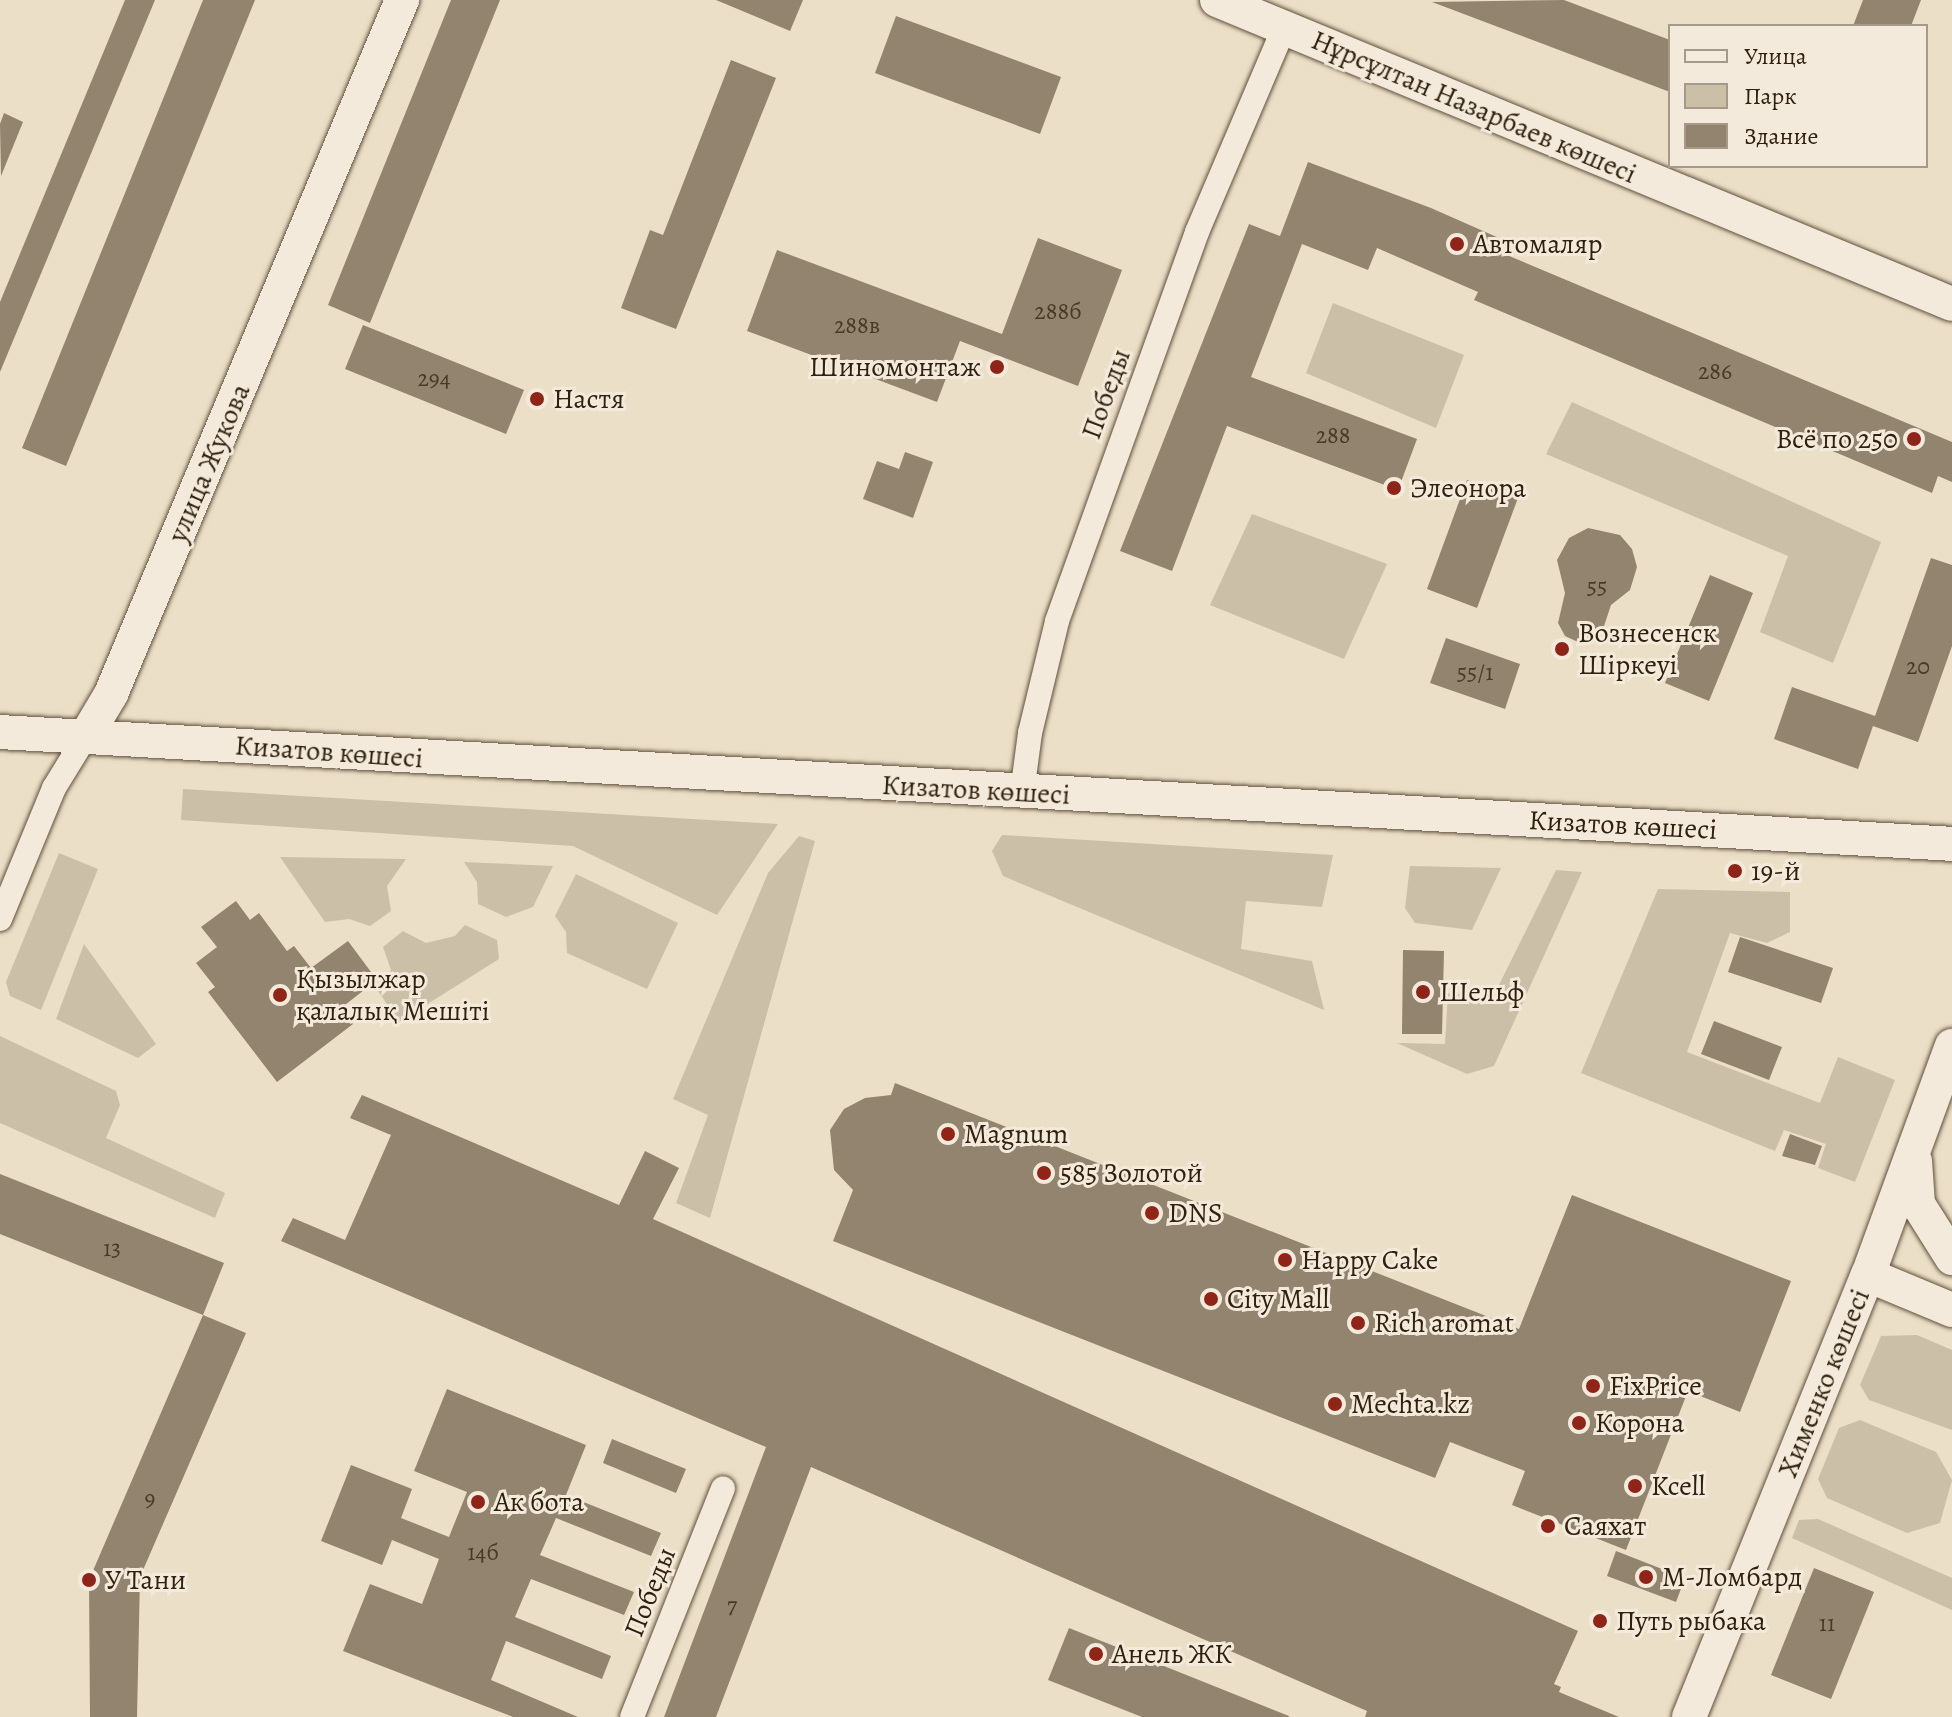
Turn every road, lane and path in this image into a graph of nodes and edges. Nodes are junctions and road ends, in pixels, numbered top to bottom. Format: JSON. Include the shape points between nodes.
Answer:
{"nodes":[{"id":1,"x":402,"y":0,"type":"edge"},
{"id":2,"x":1217,"y":0,"type":"edge"},
{"id":3,"x":1284,"y":28,"type":"junction"},
{"id":4,"x":1952,"y":304,"type":"edge"},
{"id":5,"x":0,"y":732,"type":"edge"},
{"id":6,"x":86,"y":736,"type":"junction"},
{"id":7,"x":1022,"y":793,"type":"junction"},
{"id":8,"x":1952,"y":844,"type":"edge"},
{"id":9,"x":0,"y":919,"type":"edge"},
{"id":10,"x":1952,"y":1046,"type":"edge"},
{"id":11,"x":1926,"y":1118,"type":"junction"},
{"id":12,"x":1952,"y":1258,"type":"edge"},
{"id":13,"x":1868,"y":1275,"type":"junction"},
{"id":14,"x":1952,"y":1310,"type":"edge"},
{"id":15,"x":723,"y":1488,"type":"dead end"},
{"id":16,"x":632,"y":1717,"type":"edge"},
{"id":17,"x":1689,"y":1717,"type":"edge"}],
"edges":[{"from":1,"to":6,"type":"main road","name":"улица Жукова","via":[[111,694]]},
{"from":2,"to":3,"type":"main road","name":"Нұрсұлтан Назарбаев көшесі"},
{"from":3,"to":4,"type":"main road","name":"Нұрсұлтан Назарбаев көшесі"},
{"from":3,"to":7,"type":"street","name":"Победы","via":[[1197,232],[1057,621],[1030,733]]},
{"from":5,"to":6,"type":"main road","name":"Кизатов көшесі"},
{"from":6,"to":7,"type":"main road","name":"Кизатов көшесі"},
{"from":6,"to":9,"type":"street","name":"улица Жукова","via":[[54,788]]},
{"from":7,"to":8,"type":"main road","name":"Кизатов көшесі"},
{"from":10,"to":11,"type":"main road","name":"Хименко көшесі"},
{"from":11,"to":12,"type":"main road","via":[[1913,1183],[1927,1224]]},
{"from":11,"to":13,"type":"main road","name":"Хименко көшесі"},
{"from":13,"to":14,"type":"main road"},
{"from":13,"to":17,"type":"main road","name":"Хименко көшесі"},
{"from":15,"to":16,"type":"street","name":"Победы"}]}
